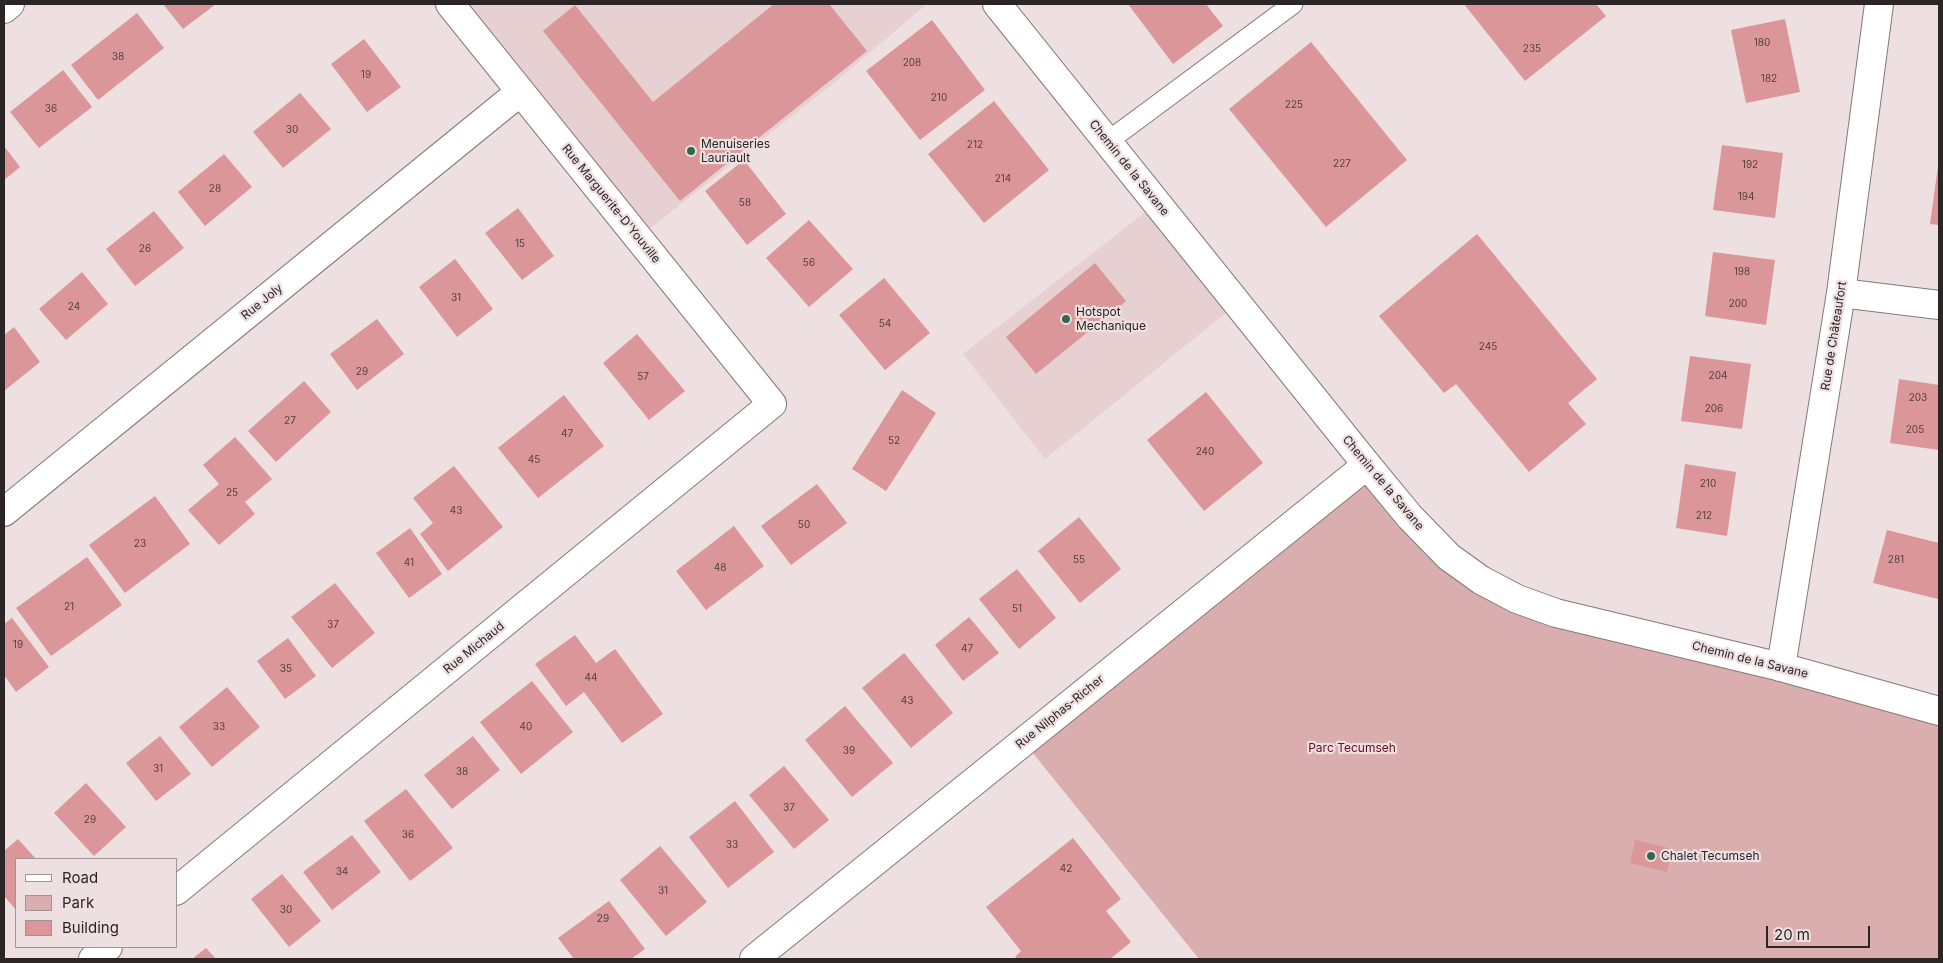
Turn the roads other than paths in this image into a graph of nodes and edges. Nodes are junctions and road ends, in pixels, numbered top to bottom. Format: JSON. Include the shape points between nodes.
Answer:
{"nodes":[{"id":1,"x":10,"y":4,"type":"edge"},
{"id":2,"x":450,"y":4,"type":"edge"},
{"id":3,"x":997,"y":4,"type":"edge"},
{"id":4,"x":1293,"y":4,"type":"edge"},
{"id":5,"x":1879,"y":4,"type":"edge"},
{"id":6,"x":4,"y":9,"type":"edge"},
{"id":7,"x":520,"y":92,"type":"junction"},
{"id":8,"x":1107,"y":142,"type":"junction"},
{"id":9,"x":1841,"y":293,"type":"junction"},
{"id":10,"x":1939,"y":305,"type":"edge"},
{"id":11,"x":772,"y":404,"type":"joint"},
{"id":12,"x":1366,"y":465,"type":"junction"},
{"id":13,"x":4,"y":512,"type":"edge"},
{"id":14,"x":1781,"y":667,"type":"junction"},
{"id":15,"x":1939,"y":711,"type":"edge"},
{"id":16,"x":178,"y":889,"type":"edge"},
{"id":17,"x":107,"y":948,"type":"edge"},
{"id":18,"x":93,"y":959,"type":"edge"},
{"id":19,"x":754,"y":959,"type":"edge"}],
"edges":[{"from":1,"to":6,"type":"street"},
{"from":2,"to":7,"type":"street","name":"Rue Marguerite-D'Youville"},
{"from":3,"to":8,"type":"street","name":"Chemin de la Savane"},
{"from":4,"to":8,"type":"lane"},
{"from":5,"to":9,"type":"street","name":"Rue de Châteaufort"},
{"from":7,"to":11,"type":"street","name":"Rue Marguerite-D'Youville"},
{"from":7,"to":13,"type":"street","name":"Rue Joly"},
{"from":8,"to":12,"type":"street","name":"Chemin de la Savane"},
{"from":9,"to":10,"type":"street"},
{"from":9,"to":14,"type":"street","name":"Rue de Châteaufort"},
{"from":11,"to":16,"type":"street","name":"Rue Michaud"},
{"from":12,"to":14,"type":"street","name":"Chemin de la Savane","via":[[1449,557],[1518,599],[1556,613]]},
{"from":12,"to":19,"type":"street","name":"Rue Nilphas-Richer"},
{"from":14,"to":15,"type":"street","name":"Chemin de la Savane"},
{"from":17,"to":18,"type":"street"}]}
